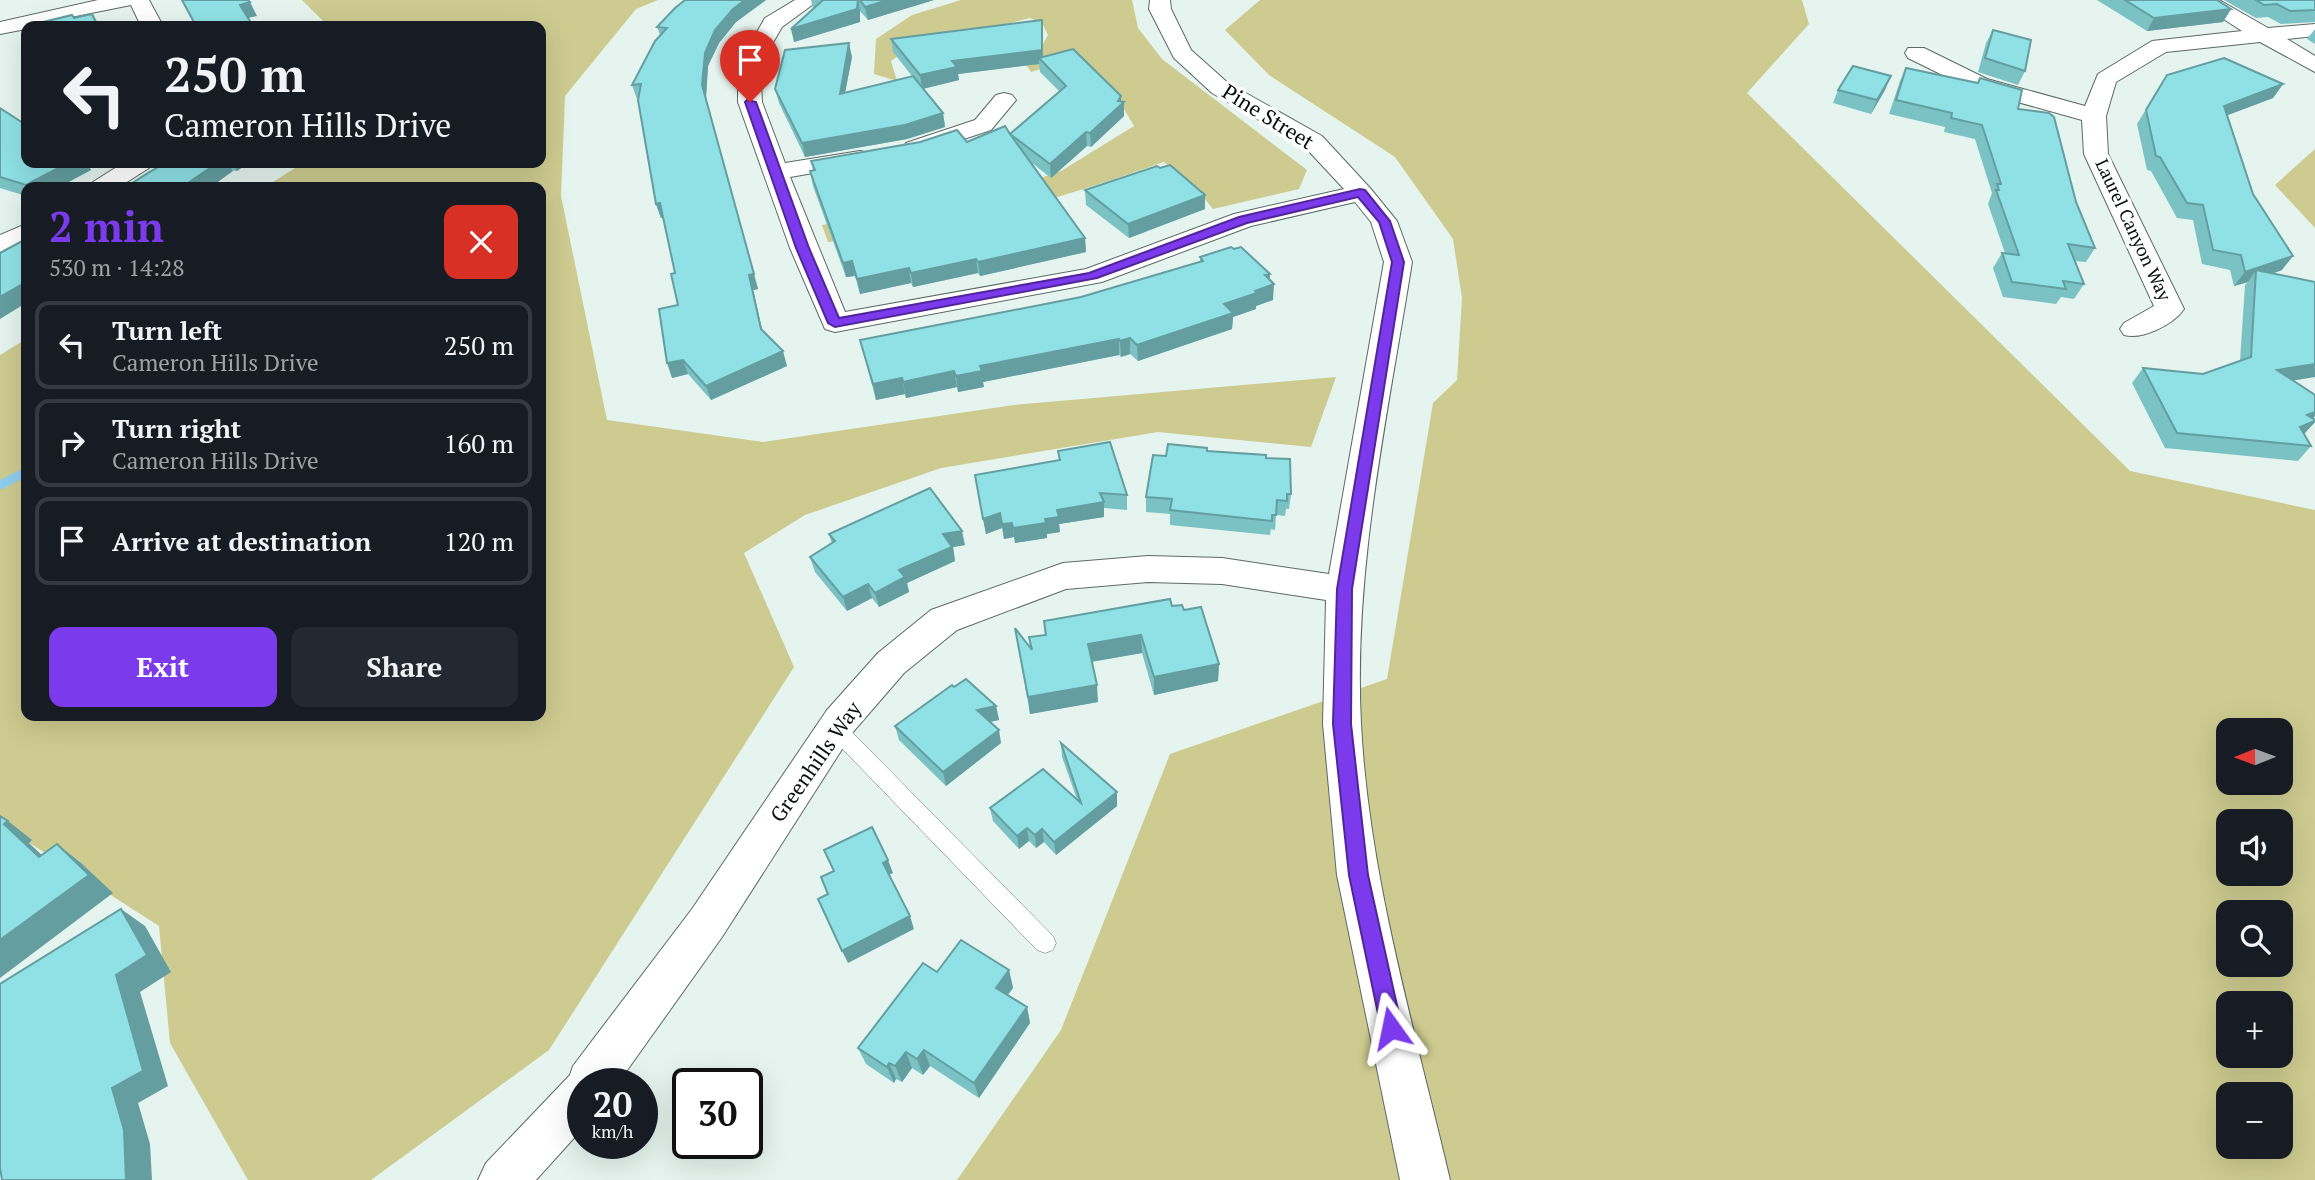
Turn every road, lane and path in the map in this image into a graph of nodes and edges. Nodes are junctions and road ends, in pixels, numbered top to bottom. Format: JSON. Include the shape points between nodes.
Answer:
{"nodes":[{"id":1,"x":126,"y":0,"type":"edge"},
{"id":2,"x":139,"y":0,"type":"edge"},
{"id":3,"x":809,"y":0,"type":"edge"},
{"id":4,"x":1160,"y":0,"type":"edge"},
{"id":5,"x":2204,"y":0,"type":"edge"},
{"id":6,"x":35,"y":21,"type":"edge"},
{"id":7,"x":150,"y":21,"type":"edge"},
{"id":8,"x":21,"y":24,"type":"edge"},
{"id":9,"x":0,"y":29,"type":"edge"},
{"id":10,"x":2315,"y":30,"type":"edge"},
{"id":11,"x":2264,"y":35,"type":"junction"},
{"id":12,"x":1916,"y":52,"type":"dead end"},
{"id":13,"x":2315,"y":65,"type":"edge"},
{"id":14,"x":1004,"y":100,"type":"dead end"},
{"id":15,"x":2094,"y":116,"type":"junction"},
{"id":16,"x":132,"y":168,"type":"edge"},
{"id":17,"x":778,"y":172,"type":"junction"},
{"id":18,"x":110,"y":182,"type":"edge"},
{"id":19,"x":1360,"y":192,"type":"junction"},
{"id":20,"x":0,"y":226,"type":"edge"},
{"id":21,"x":21,"y":231,"type":"edge"},
{"id":22,"x":21,"y":235,"type":"edge"},
{"id":23,"x":0,"y":246,"type":"edge"},
{"id":24,"x":2133,"y":330,"type":"dead end"},
{"id":25,"x":1345,"y":589,"type":"junction"},
{"id":26,"x":835,"y":728,"type":"junction"},
{"id":27,"x":1045,"y":943,"type":"dead end"},
{"id":28,"x":601,"y":1068,"type":"edge"},
{"id":29,"x":567,"y":1110,"type":"edge"},
{"id":30,"x":503,"y":1180,"type":"edge"},
{"id":31,"x":1425,"y":1180,"type":"edge"}],
"edges":[{"from":1,"to":6,"type":"street"},
{"from":2,"to":7,"type":"street"},
{"from":3,"to":17,"type":"street","via":[[773,23],[749,65],[750,102]]},
{"from":4,"to":19,"type":"street","name":"Pine Street","via":[[1160,9],[1182,52],[1220,88],[1313,141]]},
{"from":5,"to":11,"type":"street"},
{"from":8,"to":9,"type":"street"},
{"from":10,"to":11,"type":"street","name":"Laurel Canyon Way"},
{"from":11,"to":13,"type":"street"},
{"from":11,"to":15,"type":"street","name":"Laurel Canyon Way","via":[[2160,46],[2106,79]]},
{"from":12,"to":15,"type":"street","via":[[1979,85]]},
{"from":14,"to":17,"type":"street","via":[[982,125],[913,149]]},
{"from":15,"to":24,"type":"street","name":"Laurel Canyon Way","via":[[2096,154],[2170,309]]},
{"from":16,"to":18,"type":"street"},
{"from":17,"to":19,"type":"street","via":[[835,323],[1092,276],[1243,220]]},
{"from":19,"to":25,"type":"street","name":"Pine Street","via":[[1384,221],[1398,262]]},
{"from":20,"to":21,"type":"street"},
{"from":22,"to":23,"type":"street"},
{"from":25,"to":26,"type":"street","name":"Greenhills Way","via":[[1222,571],[1148,569],[1063,576],[944,620],[891,663]]},
{"from":25,"to":31,"type":"street","name":"Pine Street","via":[[1342,724],[1358,875]]},
{"from":26,"to":27,"type":"lane"},
{"from":26,"to":28,"type":"street","name":"Greenhills Way","via":[[707,923]]},
{"from":29,"to":30,"type":"street"}]}
